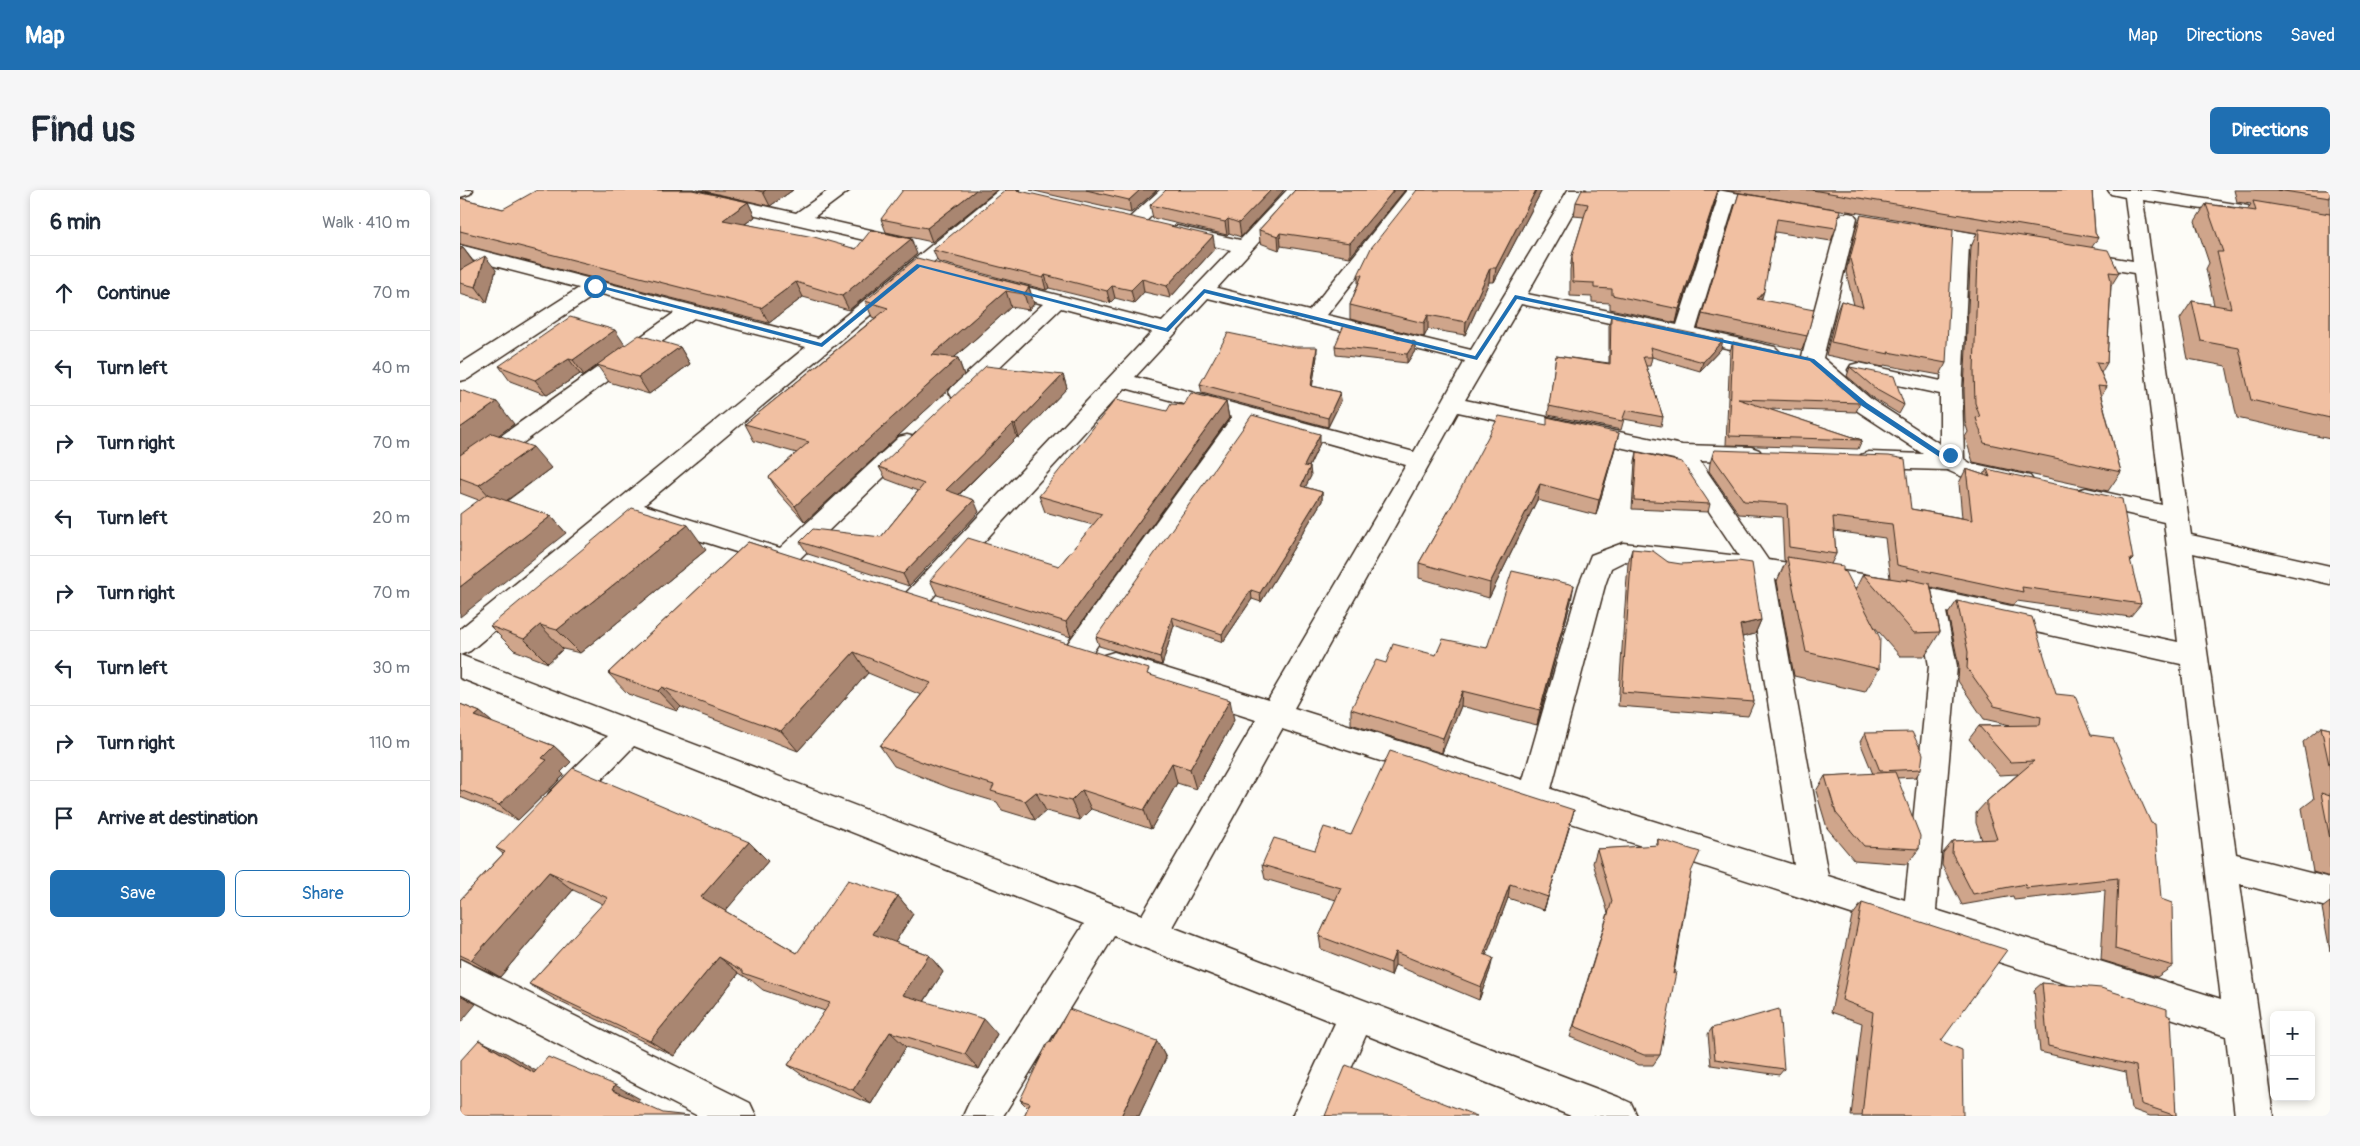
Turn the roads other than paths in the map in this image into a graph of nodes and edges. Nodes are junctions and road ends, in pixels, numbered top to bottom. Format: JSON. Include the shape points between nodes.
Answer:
{"nodes":[{"id":1,"x":464,"y":190,"type":"edge"},
{"id":2,"x":669,"y":190,"type":"edge"},
{"id":3,"x":841,"y":190,"type":"edge"},
{"id":4,"x":1170,"y":190,"type":"edge"},
{"id":5,"x":1297,"y":190,"type":"edge"},
{"id":6,"x":1416,"y":190,"type":"edge"},
{"id":7,"x":1577,"y":190,"type":"edge"},
{"id":8,"x":1685,"y":190,"type":"edge"},
{"id":9,"x":2128,"y":191,"type":"edge"},
{"id":10,"x":460,"y":192,"type":"edge"},
{"id":11,"x":1014,"y":193,"type":"edge"},
{"id":12,"x":1727,"y":197,"type":"junction"},
{"id":13,"x":1791,"y":208,"type":"edge"},
{"id":14,"x":2261,"y":214,"type":"edge"},
{"id":15,"x":1117,"y":218,"type":"edge"},
{"id":16,"x":1848,"y":218,"type":"dead end"},
{"id":17,"x":799,"y":220,"type":"junction"},
{"id":18,"x":1135,"y":222,"type":"junction"},
{"id":19,"x":1895,"y":226,"type":"edge"},
{"id":20,"x":1960,"y":237,"type":"junction"},
{"id":21,"x":1244,"y":248,"type":"junction"},
{"id":22,"x":2028,"y":249,"type":"edge"},
{"id":23,"x":460,"y":251,"type":"edge"},
{"id":24,"x":2056,"y":254,"type":"edge"},
{"id":25,"x":495,"y":260,"type":"junction"},
{"id":26,"x":931,"y":262,"type":"junction"},
{"id":27,"x":2143,"y":269,"type":"junction"},
{"id":28,"x":474,"y":273,"type":"edge"},
{"id":29,"x":974,"y":280,"type":"edge"},
{"id":30,"x":595,"y":286,"type":"junction"},
{"id":31,"x":1204,"y":291,"type":"junction"},
{"id":32,"x":1515,"y":297,"type":"junction"},
{"id":33,"x":1056,"y":301,"type":"junction"},
{"id":34,"x":690,"y":311,"type":"junction"},
{"id":35,"x":1314,"y":318,"type":"junction"},
{"id":36,"x":1168,"y":330,"type":"junction"},
{"id":37,"x":1685,"y":333,"type":"junction"},
{"id":38,"x":822,"y":345,"type":"junction"},
{"id":39,"x":1797,"y":357,"type":"junction"},
{"id":40,"x":1477,"y":358,"type":"junction"},
{"id":41,"x":460,"y":374,"type":"edge"},
{"id":42,"x":1122,"y":380,"type":"junction"},
{"id":43,"x":1951,"y":390,"type":"junction"},
{"id":44,"x":1452,"y":404,"type":"junction"},
{"id":45,"x":942,"y":409,"type":"edge"},
{"id":46,"x":1246,"y":414,"type":"junction"},
{"id":47,"x":920,"y":430,"type":"edge"},
{"id":48,"x":1682,"y":453,"type":"junction"},
{"id":49,"x":1768,"y":456,"type":"edge"},
{"id":50,"x":1846,"y":459,"type":"edge"},
{"id":51,"x":1420,"y":462,"type":"junction"},
{"id":52,"x":1952,"y":462,"type":"junction"},
{"id":53,"x":460,"y":476,"type":"edge"},
{"id":54,"x":2040,"y":486,"type":"edge"},
{"id":55,"x":2069,"y":492,"type":"edge"},
{"id":56,"x":626,"y":508,"type":"junction"},
{"id":57,"x":2177,"y":529,"type":"junction"},
{"id":58,"x":784,"y":558,"type":"junction"},
{"id":59,"x":812,"y":567,"type":"edge"},
{"id":60,"x":1760,"y":568,"type":"junction"},
{"id":61,"x":2330,"y":575,"type":"edge"},
{"id":62,"x":887,"y":591,"type":"edge"},
{"id":63,"x":1930,"y":599,"type":"junction"},
{"id":64,"x":466,"y":632,"type":"edge"},
{"id":65,"x":2194,"y":656,"type":"junction"},
{"id":66,"x":460,"y":666,"type":"edge"},
{"id":67,"x":1276,"y":714,"type":"junction"},
{"id":68,"x":630,"y":732,"type":"junction"},
{"id":69,"x":1534,"y":797,"type":"junction"},
{"id":70,"x":542,"y":820,"type":"edge"},
{"id":71,"x":2220,"y":864,"type":"junction"},
{"id":72,"x":1814,"y":886,"type":"junction"},
{"id":73,"x":2330,"y":893,"type":"edge"},
{"id":74,"x":1107,"y":918,"type":"junction"},
{"id":75,"x":1919,"y":920,"type":"junction"},
{"id":76,"x":1150,"y":934,"type":"junction"},
{"id":77,"x":460,"y":976,"type":"edge"},
{"id":78,"x":1357,"y":1014,"type":"junction"},
{"id":79,"x":2241,"y":1023,"type":"junction"},
{"id":80,"x":2258,"y":1115,"type":"edge"},
{"id":81,"x":737,"y":1116,"type":"edge"},
{"id":82,"x":982,"y":1116,"type":"edge"},
{"id":83,"x":1311,"y":1116,"type":"edge"},
{"id":84,"x":1618,"y":1116,"type":"edge"}],
"edges":[{"from":1,"to":10,"type":"street"},
{"from":2,"to":17,"type":"street"},
{"from":3,"to":17,"type":"street"},
{"from":4,"to":18,"type":"street"},
{"from":5,"to":21,"type":"street"},
{"from":6,"to":35,"type":"street"},
{"from":7,"to":32,"type":"street"},
{"from":8,"to":12,"type":"street"},
{"from":9,"to":14,"type":"street"},
{"from":9,"to":27,"type":"street"},
{"from":11,"to":26,"type":"street"},
{"from":12,"to":13,"type":"street"},
{"from":12,"to":37,"type":"street"},
{"from":15,"to":18,"type":"street"},
{"from":16,"to":39,"type":"street"},
{"from":17,"to":26,"type":"street"},
{"from":18,"to":21,"type":"street"},
{"from":19,"to":20,"type":"street"},
{"from":20,"to":22,"type":"street"},
{"from":20,"to":43,"type":"street"},
{"from":21,"to":31,"type":"street"},
{"from":23,"to":25,"type":"street"},
{"from":24,"to":27,"type":"street"},
{"from":25,"to":28,"type":"street"},
{"from":25,"to":30,"type":"street"},
{"from":26,"to":38,"type":"street"},
{"from":27,"to":57,"type":"street"},
{"from":29,"to":33,"type":"street"},
{"from":30,"to":34,"type":"street"},
{"from":30,"to":41,"type":"street"},
{"from":31,"to":35,"type":"street"},
{"from":31,"to":36,"type":"street"},
{"from":32,"to":37,"type":"street"},
{"from":32,"to":40,"type":"street"},
{"from":33,"to":36,"type":"street"},
{"from":33,"to":45,"type":"street"},
{"from":34,"to":38,"type":"street"},
{"from":34,"to":53,"type":"street"},
{"from":35,"to":40,"type":"street"},
{"from":36,"to":42,"type":"street"},
{"from":37,"to":39,"type":"street"},
{"from":38,"to":56,"type":"street"},
{"from":39,"to":43,"type":"street"},
{"from":39,"to":52,"type":"street"},
{"from":40,"to":44,"type":"street"},
{"from":42,"to":46,"type":"street"},
{"from":42,"to":62,"type":"street","via":[[928,604]]},
{"from":43,"to":52,"type":"street"},
{"from":44,"to":48,"type":"street"},
{"from":44,"to":51,"type":"street"},
{"from":46,"to":51,"type":"street"},
{"from":46,"to":67,"type":"street","via":[[1064,647]]},
{"from":47,"to":58,"type":"street"},
{"from":48,"to":49,"type":"street"},
{"from":48,"to":60,"type":"street"},
{"from":50,"to":52,"type":"street"},
{"from":51,"to":67,"type":"street"},
{"from":52,"to":54,"type":"street","via":[[1963,468]]},
{"from":55,"to":57,"type":"street"},
{"from":56,"to":58,"type":"street"},
{"from":56,"to":64,"type":"street"},
{"from":57,"to":61,"type":"street"},
{"from":57,"to":65,"type":"street"},
{"from":58,"to":59,"type":"street"},
{"from":60,"to":63,"type":"street","via":[[1862,584]]},
{"from":60,"to":69,"type":"street","via":[[1623,552],[1600,562]]},
{"from":60,"to":72,"type":"street"},
{"from":63,"to":65,"type":"street"},
{"from":63,"to":75,"type":"street","via":[[1943,666]]},
{"from":65,"to":71,"type":"street"},
{"from":66,"to":68,"type":"street"},
{"from":67,"to":69,"type":"street"},
{"from":67,"to":76,"type":"street"},
{"from":68,"to":70,"type":"street"},
{"from":68,"to":74,"type":"street"},
{"from":69,"to":72,"type":"street"},
{"from":71,"to":73,"type":"street"},
{"from":71,"to":79,"type":"street"},
{"from":72,"to":75,"type":"street"},
{"from":74,"to":76,"type":"street"},
{"from":74,"to":82,"type":"street"},
{"from":75,"to":79,"type":"street"},
{"from":76,"to":78,"type":"street"},
{"from":77,"to":81,"type":"street"},
{"from":78,"to":83,"type":"street"},
{"from":78,"to":84,"type":"street"},
{"from":79,"to":80,"type":"street"}]}
